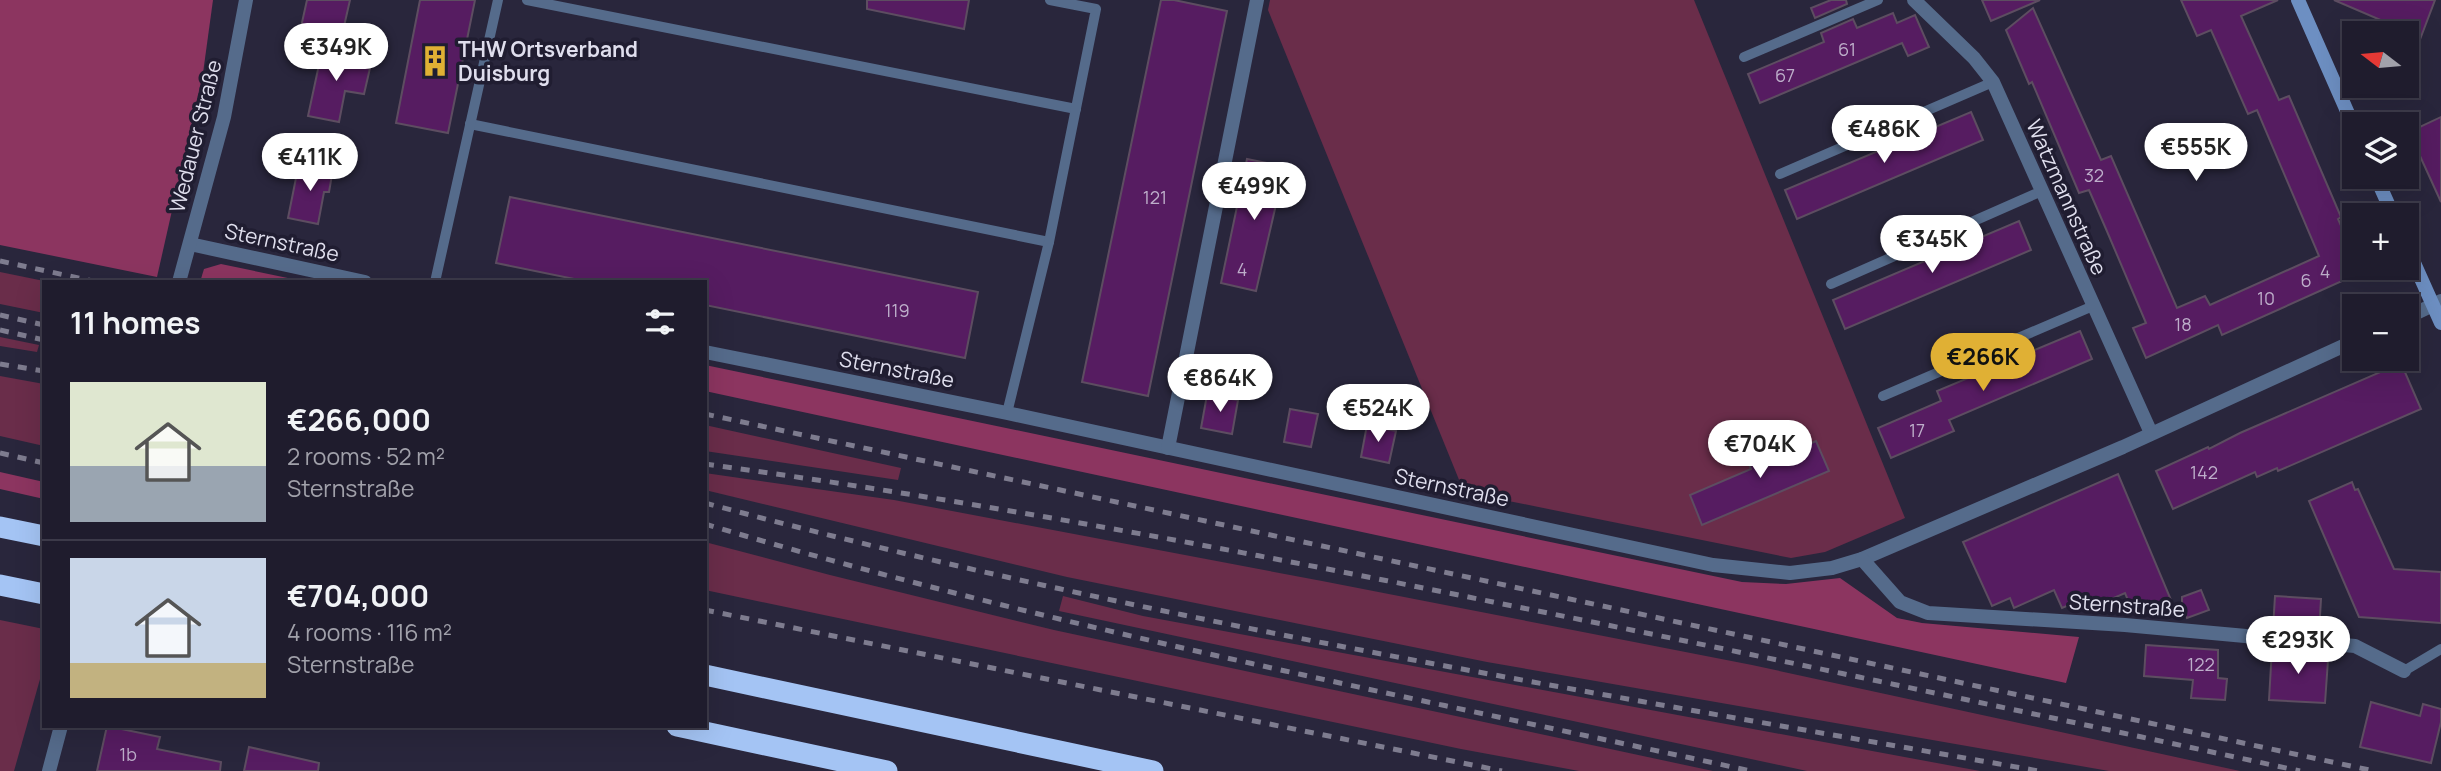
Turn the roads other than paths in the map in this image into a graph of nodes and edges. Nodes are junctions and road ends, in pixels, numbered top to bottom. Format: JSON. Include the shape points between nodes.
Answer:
{"nodes":[{"id":1,"x":246,"y":0,"type":"edge"},
{"id":2,"x":498,"y":0,"type":"edge"},
{"id":3,"x":527,"y":0,"type":"edge"},
{"id":4,"x":1050,"y":0,"type":"edge"},
{"id":5,"x":1257,"y":0,"type":"edge"},
{"id":6,"x":1878,"y":0,"type":"edge"},
{"id":7,"x":1914,"y":0,"type":"edge"},
{"id":8,"x":2298,"y":0,"type":"edge"},
{"id":9,"x":1744,"y":57,"type":"dead end"},
{"id":10,"x":1993,"y":82,"type":"junction"},
{"id":11,"x":1076,"y":109,"type":"junction"},
{"id":12,"x":2347,"y":112,"type":"edge"},
{"id":13,"x":470,"y":124,"type":"junction"},
{"id":14,"x":1780,"y":174,"type":"dead end"},
{"id":15,"x":2042,"y":191,"type":"junction"},
{"id":16,"x":1049,"y":242,"type":"junction"},
{"id":17,"x":190,"y":244,"type":"junction"},
{"id":18,"x":2419,"y":269,"type":"edge"},
{"id":19,"x":181,"y":280,"type":"edge"},
{"id":20,"x":356,"y":280,"type":"edge"},
{"id":21,"x":435,"y":280,"type":"edge"},
{"id":22,"x":1831,"y":284,"type":"dead end"},
{"id":23,"x":2437,"y":303,"type":"edge"},
{"id":24,"x":2093,"y":306,"type":"junction"},
{"id":25,"x":2419,"y":312,"type":"edge"},
{"id":26,"x":2441,"y":323,"type":"edge"},
{"id":27,"x":2342,"y":346,"type":"edge"},
{"id":28,"x":707,"y":352,"type":"edge"},
{"id":29,"x":1883,"y":396,"type":"dead end"},
{"id":30,"x":1007,"y":413,"type":"junction"},
{"id":31,"x":2151,"y":433,"type":"junction"},
{"id":32,"x":1168,"y":448,"type":"junction"},
{"id":33,"x":0,"y":527,"type":"edge"},
{"id":34,"x":42,"y":536,"type":"edge"},
{"id":35,"x":1863,"y":559,"type":"junction"},
{"id":36,"x":0,"y":585,"type":"edge"},
{"id":37,"x":42,"y":594,"type":"edge"},
{"id":38,"x":2441,"y":649,"type":"edge"},
{"id":39,"x":2404,"y":671,"type":"joint"},
{"id":40,"x":707,"y":675,"type":"edge"},
{"id":41,"x":60,"y":728,"type":"edge"},
{"id":42,"x":686,"y":728,"type":"edge"},
{"id":43,"x":49,"y":771,"type":"edge"},
{"id":44,"x":887,"y":771,"type":"edge"},
{"id":45,"x":1153,"y":771,"type":"edge"}],
"edges":[{"from":1,"to":17,"type":"street","name":"Wedauer Straße","via":[[224,117]]},
{"from":2,"to":13,"type":"lane"},
{"from":3,"to":11,"type":"lane"},
{"from":4,"to":11,"type":"lane","via":[[1096,9]]},
{"from":5,"to":32,"type":"street"},
{"from":6,"to":9,"type":"lane"},
{"from":7,"to":10,"type":"street","name":"Watzmannstraße"},
{"from":8,"to":12,"type":"main road"},
{"from":10,"to":14,"type":"lane"},
{"from":10,"to":15,"type":"street","name":"Watzmannstraße"},
{"from":11,"to":16,"type":"lane"},
{"from":13,"to":16,"type":"lane"},
{"from":13,"to":21,"type":"lane"},
{"from":15,"to":22,"type":"lane"},
{"from":15,"to":24,"type":"street","name":"Watzmannstraße"},
{"from":16,"to":30,"type":"lane"},
{"from":17,"to":19,"type":"street","name":"Wedauer Straße"},
{"from":17,"to":20,"type":"street","name":"Sternstraße"},
{"from":18,"to":23,"type":"main road"},
{"from":23,"to":25,"type":"street"},
{"from":23,"to":26,"type":"main road"},
{"from":24,"to":29,"type":"lane"},
{"from":24,"to":31,"type":"street","name":"Watzmannstraße"},
{"from":27,"to":31,"type":"street","name":"Sternstraße"},
{"from":28,"to":30,"type":"street","name":"Sternstraße"},
{"from":30,"to":32,"type":"street","name":"Sternstraße"},
{"from":31,"to":35,"type":"street","name":"Sternstraße"},
{"from":32,"to":35,"type":"street","name":"Sternstraße","via":[[1713,565],[1790,573]]},
{"from":33,"to":34,"type":"highway"},
{"from":35,"to":39,"type":"street","name":"Sternstraße","via":[[1900,602],[1928,613],[2355,646]]},
{"from":36,"to":37,"type":"highway"},
{"from":38,"to":39,"type":"lane"},
{"from":40,"to":45,"type":"highway"},
{"from":41,"to":43,"type":"street"},
{"from":42,"to":44,"type":"highway"}]}
